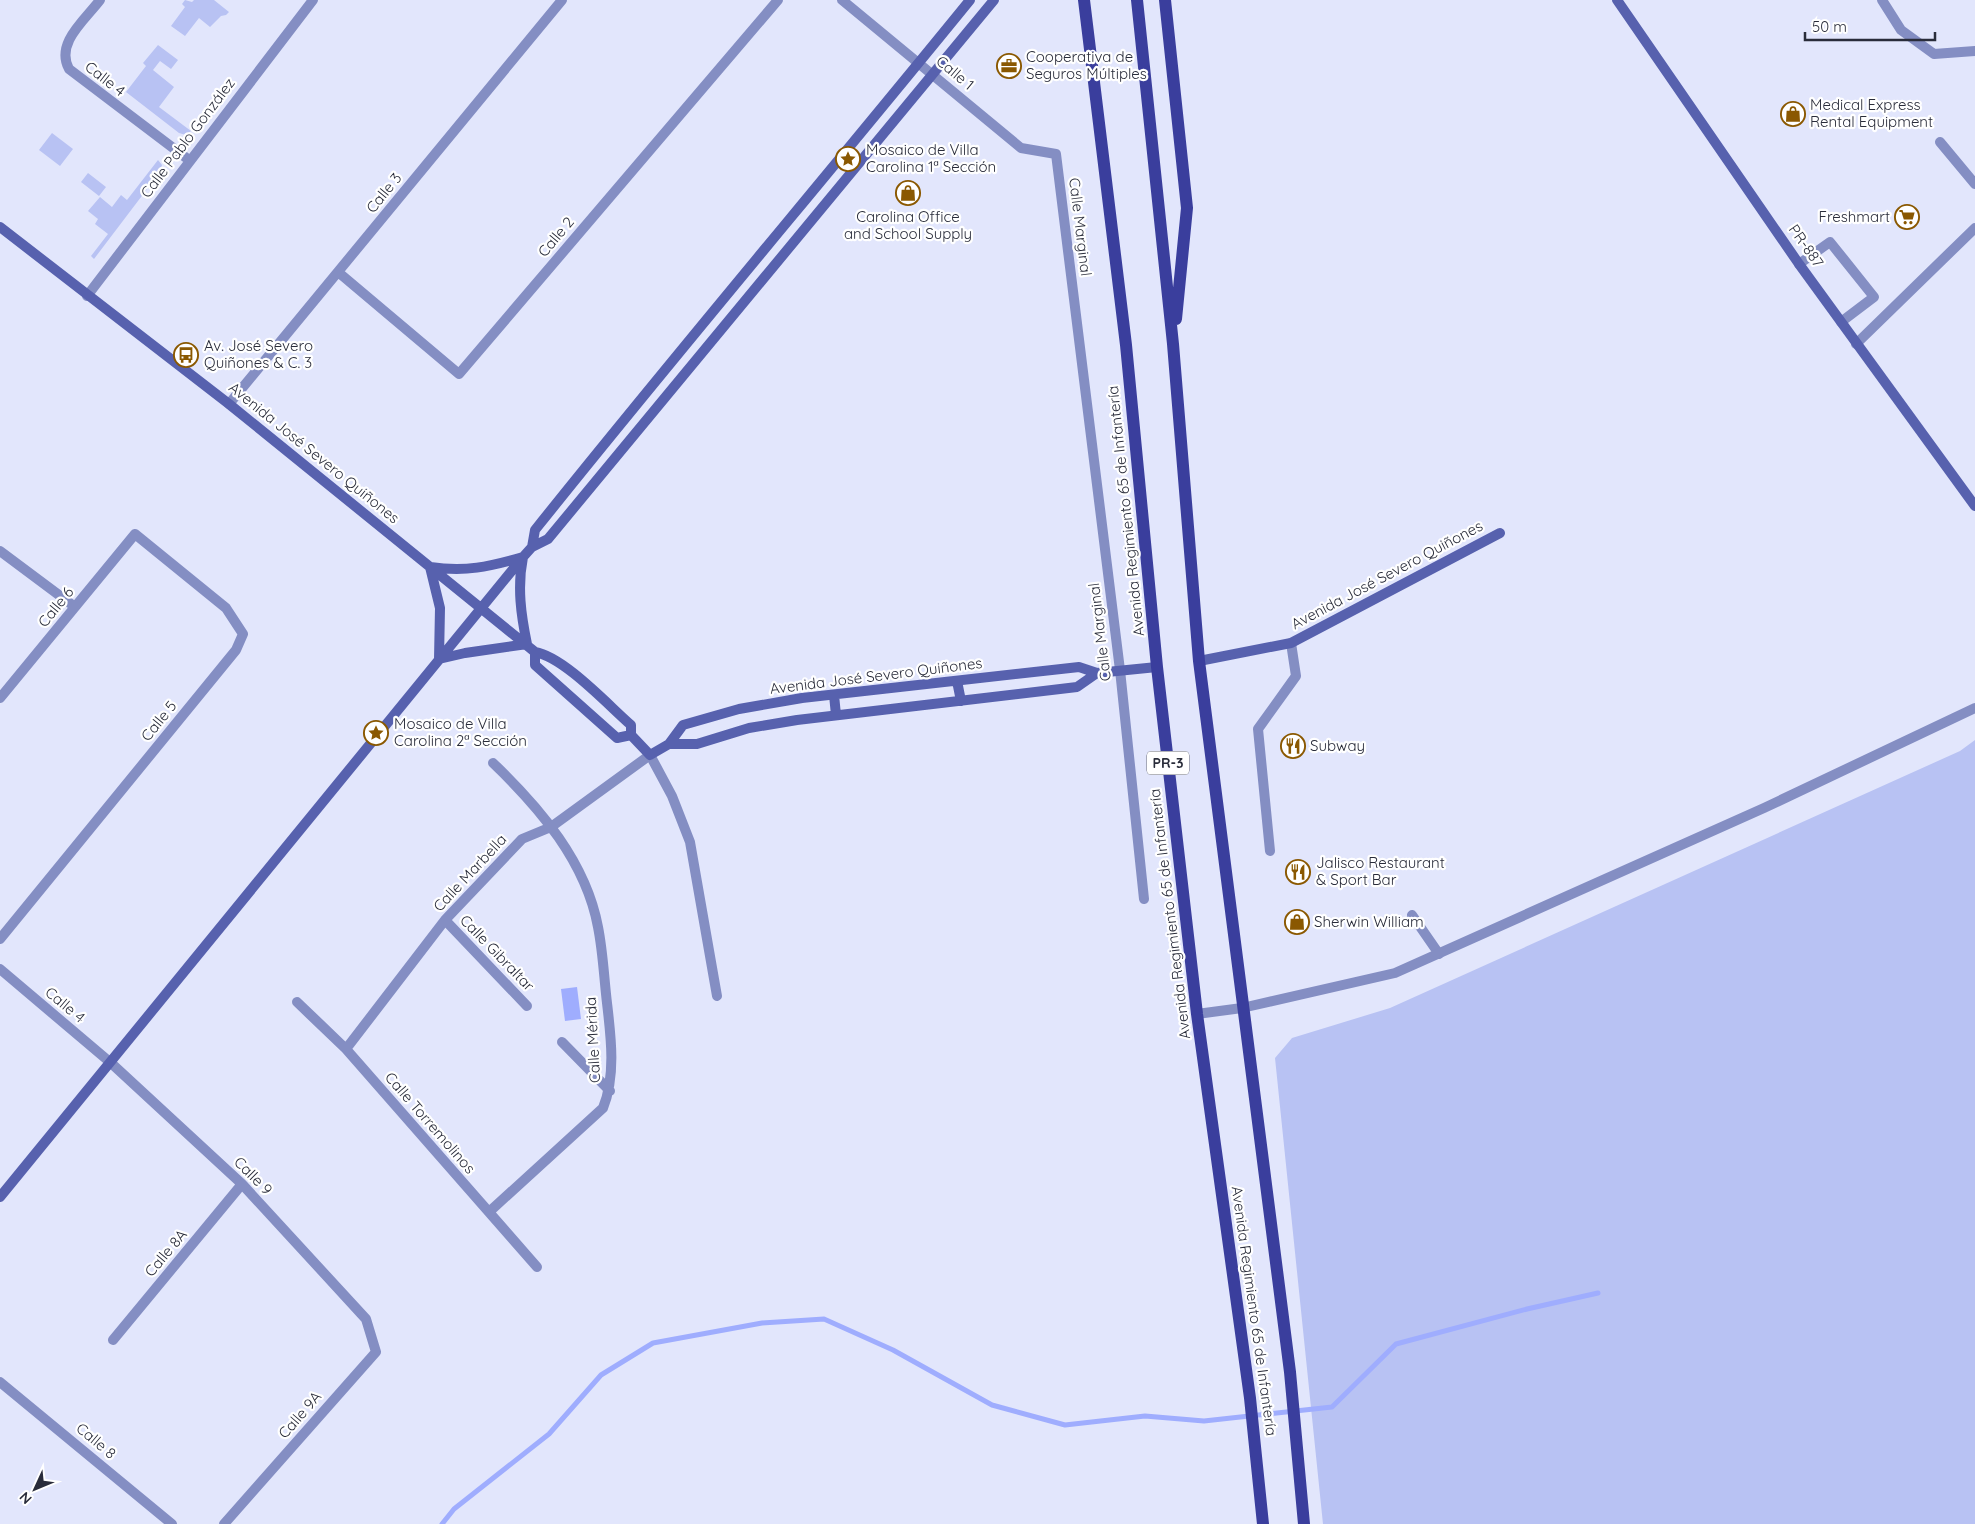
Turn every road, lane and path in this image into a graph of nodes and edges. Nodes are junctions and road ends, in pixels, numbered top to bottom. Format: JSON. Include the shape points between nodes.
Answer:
{"nodes":[{"id":1,"x":100,"y":0,"type":"edge"},
{"id":2,"x":313,"y":0,"type":"edge"},
{"id":3,"x":562,"y":0,"type":"edge"},
{"id":4,"x":778,"y":0,"type":"edge"},
{"id":5,"x":842,"y":0,"type":"edge"},
{"id":6,"x":970,"y":0,"type":"edge"},
{"id":7,"x":994,"y":0,"type":"edge"},
{"id":8,"x":1084,"y":0,"type":"edge"},
{"id":9,"x":1137,"y":0,"type":"edge"},
{"id":10,"x":1165,"y":0,"type":"edge"},
{"id":11,"x":1617,"y":0,"type":"edge"},
{"id":12,"x":1882,"y":0,"type":"edge"},
{"id":13,"x":1975,"y":51,"type":"edge"},
{"id":14,"x":920,"y":64,"type":"junction"},
{"id":15,"x":932,"y":73,"type":"junction"},
{"id":16,"x":1940,"y":142,"type":"dead end"},
{"id":17,"x":1056,"y":154,"type":"joint"},
{"id":18,"x":189,"y":160,"type":"junction"},
{"id":19,"x":1975,"y":184,"type":"edge"},
{"id":20,"x":0,"y":226,"type":"edge"},
{"id":21,"x":1975,"y":228,"type":"edge"},
{"id":22,"x":1799,"y":264,"type":"junction"},
{"id":23,"x":338,"y":272,"type":"junction"},
{"id":24,"x":87,"y":296,"type":"junction"},
{"id":25,"x":1841,"y":322,"type":"junction"},
{"id":26,"x":1174,"y":344,"type":"junction"},
{"id":27,"x":1856,"y":344,"type":"junction"},
{"id":28,"x":229,"y":404,"type":"junction"},
{"id":29,"x":1975,"y":506,"type":"edge"},
{"id":30,"x":1500,"y":533,"type":"dead end"},
{"id":31,"x":134,"y":534,"type":"joint"},
{"id":32,"x":532,"y":547,"type":"junction"},
{"id":33,"x":0,"y":551,"type":"edge"},
{"id":34,"x":523,"y":557,"type":"junction"},
{"id":35,"x":430,"y":567,"type":"junction"},
{"id":36,"x":75,"y":607,"type":"junction"},
{"id":37,"x":481,"y":607,"type":"junction"},
{"id":38,"x":1291,"y":643,"type":"junction"},
{"id":39,"x":531,"y":648,"type":"junction"},
{"id":40,"x":439,"y":659,"type":"junction"},
{"id":41,"x":1200,"y":661,"type":"junction"},
{"id":42,"x":1157,"y":667,"type":"junction"},
{"id":43,"x":569,"y":670,"type":"junction"},
{"id":44,"x":1120,"y":670,"type":"junction"},
{"id":45,"x":1096,"y":673,"type":"junction"},
{"id":46,"x":1024,"y":674,"type":"junction"},
{"id":47,"x":957,"y":681,"type":"junction"},
{"id":48,"x":557,"y":684,"type":"junction"},
{"id":49,"x":1027,"y":693,"type":"junction"},
{"id":50,"x":834,"y":695,"type":"junction"},
{"id":51,"x":0,"y":698,"type":"edge"},
{"id":52,"x":961,"y":701,"type":"junction"},
{"id":53,"x":1975,"y":708,"type":"edge"},
{"id":54,"x":836,"y":715,"type":"junction"},
{"id":55,"x":631,"y":735,"type":"junction"},
{"id":56,"x":669,"y":744,"type":"junction"},
{"id":57,"x":650,"y":755,"type":"junction"},
{"id":58,"x":493,"y":764,"type":"dead end"},
{"id":59,"x":551,"y":827,"type":"junction"},
{"id":60,"x":1270,"y":852,"type":"dead end"},
{"id":61,"x":1144,"y":899,"type":"dead end"},
{"id":62,"x":1412,"y":915,"type":"dead end"},
{"id":63,"x":445,"y":920,"type":"junction"},
{"id":64,"x":0,"y":939,"type":"edge"},
{"id":65,"x":1439,"y":954,"type":"junction"},
{"id":66,"x":0,"y":969,"type":"edge"},
{"id":67,"x":717,"y":996,"type":"dead end"},
{"id":68,"x":297,"y":1002,"type":"dead end"},
{"id":69,"x":527,"y":1006,"type":"dead end"},
{"id":70,"x":1242,"y":1008,"type":"junction"},
{"id":71,"x":1197,"y":1014,"type":"junction"},
{"id":72,"x":562,"y":1042,"type":"dead end"},
{"id":73,"x":346,"y":1049,"type":"junction"},
{"id":74,"x":111,"y":1063,"type":"junction"},
{"id":75,"x":610,"y":1091,"type":"junction"},
{"id":76,"x":242,"y":1184,"type":"junction"},
{"id":77,"x":0,"y":1197,"type":"edge"},
{"id":78,"x":489,"y":1212,"type":"junction"},
{"id":79,"x":537,"y":1267,"type":"dead end"},
{"id":80,"x":366,"y":1318,"type":"joint"},
{"id":81,"x":113,"y":1340,"type":"dead end"},
{"id":82,"x":0,"y":1382,"type":"edge"},
{"id":83,"x":172,"y":1524,"type":"edge"},
{"id":84,"x":224,"y":1524,"type":"edge"},
{"id":85,"x":1263,"y":1524,"type":"edge"},
{"id":86,"x":1304,"y":1524,"type":"edge"}],
"edges":[{"from":1,"to":18,"type":"street","name":"Calle 4","via":[[67,43],[65,61],[69,70]]},
{"from":2,"to":18,"type":"street","name":"Calle Pablo González"},
{"from":3,"to":23,"type":"street","name":"Calle 3"},
{"from":4,"to":23,"type":"street","name":"Calle 2","via":[[459,374]]},
{"from":5,"to":14,"type":"street","name":"Calle 1"},
{"from":6,"to":14,"type":"street"},
{"from":7,"to":15,"type":"street"},
{"from":8,"to":42,"type":"main road","name":"Avenida Regimiento 65 de Infantería","number":"PR-3","via":[[1126,345]]},
{"from":9,"to":26,"type":"main road","name":"Avenida Regimiento 65 de Infantería","number":"PR-3"},
{"from":10,"to":26,"type":"main road","via":[[1187,208]]},
{"from":11,"to":22,"type":"street","name":"PR-887"},
{"from":12,"to":13,"type":"street","via":[[1901,30],[1934,54]]},
{"from":14,"to":15,"type":"street","name":"Calle 1"},
{"from":14,"to":32,"type":"street","via":[[844,151],[630,411],[535,530]]},
{"from":15,"to":17,"type":"street","name":"Calle 1","via":[[1021,148]]},
{"from":15,"to":32,"type":"street","via":[[548,539]]},
{"from":16,"to":19,"type":"street"},
{"from":17,"to":44,"type":"street","name":"Calle Marginal"},
{"from":18,"to":24,"type":"street","name":"Calle Pablo González"},
{"from":20,"to":24,"type":"street","name":"Avenida José Severo Quiñones"},
{"from":21,"to":27,"type":"street"},
{"from":22,"to":25,"type":"street","name":"PR-887"},
{"from":22,"to":25,"type":"street","via":[[1830,242],[1874,297]]},
{"from":23,"to":28,"type":"street","name":"Calle 3"},
{"from":24,"to":28,"type":"street","name":"Avenida José Severo Quiñones"},
{"from":25,"to":27,"type":"street","name":"PR-887"},
{"from":26,"to":41,"type":"main road","name":"Avenida Regimiento 65 de Infantería","number":"PR-3"},
{"from":27,"to":29,"type":"street","name":"PR-887"},
{"from":28,"to":35,"type":"street","name":"Avenida José Severo Quiñones"},
{"from":30,"to":38,"type":"street","name":"Avenida José Severo Quiñones"},
{"from":31,"to":36,"type":"street","name":"Calle 6"},
{"from":31,"to":64,"type":"street","name":"Calle 5","via":[[226,608],[243,634],[236,650]]},
{"from":32,"to":34,"type":"street"},
{"from":33,"to":36,"type":"street"},
{"from":34,"to":35,"type":"street","via":[[482,569],[455,571]]},
{"from":34,"to":37,"type":"street"},
{"from":34,"to":39,"type":"street","via":[[519,574],[521,617]]},
{"from":35,"to":37,"type":"street","name":"Avenida José Severo Quiñones"},
{"from":35,"to":40,"type":"street","via":[[440,608]]},
{"from":36,"to":51,"type":"street","name":"Calle 6"},
{"from":37,"to":39,"type":"street","name":"Avenida José Severo Quiñones"},
{"from":37,"to":40,"type":"street"},
{"from":38,"to":41,"type":"street","name":"Avenida José Severo Quiñones"},
{"from":38,"to":60,"type":"street","via":[[1296,676],[1258,729]]},
{"from":39,"to":40,"type":"street","via":[[464,653]]},
{"from":39,"to":43,"type":"street","name":"Avenida José Severo Quiñones","via":[[548,654]]},
{"from":39,"to":48,"type":"street","name":"Avenida José Severo Quiñones","via":[[535,665]]},
{"from":40,"to":74,"type":"street"},
{"from":41,"to":70,"type":"main road","name":"Avenida Regimiento 65 de Infantería","number":"PR-3"},
{"from":42,"to":44,"type":"street","name":"Avenida José Severo Quiñones"},
{"from":42,"to":71,"type":"main road","name":"Avenida Regimiento 65 de Infantería","number":"PR-3"},
{"from":43,"to":48,"type":"street"},
{"from":43,"to":55,"type":"street","name":"Avenida José Severo Quiñones","via":[[631,725]]},
{"from":44,"to":45,"type":"street","name":"Avenida José Severo Quiñones"},
{"from":44,"to":61,"type":"street","name":"Calle Marginal"},
{"from":45,"to":46,"type":"street","name":"Avenida José Severo Quiñones","via":[[1079,667]]},
{"from":45,"to":49,"type":"street","name":"Avenida José Severo Quiñones","via":[[1078,687]]},
{"from":46,"to":47,"type":"street","name":"Avenida José Severo Quiñones"},
{"from":46,"to":49,"type":"street"},
{"from":47,"to":50,"type":"street","name":"Avenida José Severo Quiñones"},
{"from":47,"to":52,"type":"street"},
{"from":48,"to":55,"type":"street","name":"Avenida José Severo Quiñones","via":[[617,738]]},
{"from":49,"to":52,"type":"street","name":"Avenida José Severo Quiñones"},
{"from":50,"to":54,"type":"street"},
{"from":50,"to":56,"type":"street","name":"Avenida José Severo Quiñones","via":[[739,709],[683,725]]},
{"from":52,"to":54,"type":"street","name":"Avenida José Severo Quiñones"},
{"from":53,"to":65,"type":"street","via":[[1764,808]]},
{"from":54,"to":56,"type":"street","name":"Avenida José Severo Quiñones","via":[[749,728],[697,744]]},
{"from":55,"to":57,"type":"street","name":"Avenida José Severo Quiñones"},
{"from":56,"to":57,"type":"street","name":"Avenida José Severo Quiñones"},
{"from":57,"to":59,"type":"street","name":"Calle Marbella"},
{"from":57,"to":67,"type":"street","via":[[672,796],[690,842]]},
{"from":58,"to":59,"type":"street","name":"Calle Mérida","via":[[528,796]]},
{"from":59,"to":63,"type":"street","name":"Calle Marbella","via":[[522,839]]},
{"from":59,"to":75,"type":"street","name":"Calle Mérida","via":[[578,868],[598,928],[609,1020]]},
{"from":62,"to":65,"type":"street"},
{"from":63,"to":69,"type":"street","name":"Calle Gibraltar"},
{"from":63,"to":73,"type":"street","name":"Calle Marbella"},
{"from":65,"to":70,"type":"street","via":[[1395,973]]},
{"from":66,"to":74,"type":"street","name":"Calle 4"},
{"from":68,"to":73,"type":"street","name":"Calle Torremolinos"},
{"from":70,"to":71,"type":"street"},
{"from":70,"to":86,"type":"main road","name":"Avenida Regimiento 65 de Infantería","number":"PR-3","via":[[1290,1372]]},
{"from":71,"to":85,"type":"main road","name":"Avenida Regimiento 65 de Infantería","number":"PR-3","via":[[1250,1398]]},
{"from":72,"to":75,"type":"street"},
{"from":73,"to":78,"type":"street","name":"Calle Torremolinos"},
{"from":74,"to":76,"type":"street","name":"Calle 9"},
{"from":74,"to":77,"type":"street"},
{"from":75,"to":78,"type":"street","name":"Calle Mérida","via":[[604,1108]]},
{"from":76,"to":80,"type":"street","name":"Calle 9"},
{"from":76,"to":81,"type":"street","name":"Calle 8A"},
{"from":78,"to":79,"type":"street","name":"Calle Torremolinos"},
{"from":80,"to":84,"type":"street","name":"Calle 9A","via":[[376,1352]]},
{"from":82,"to":83,"type":"street","name":"Calle 8"}]}
